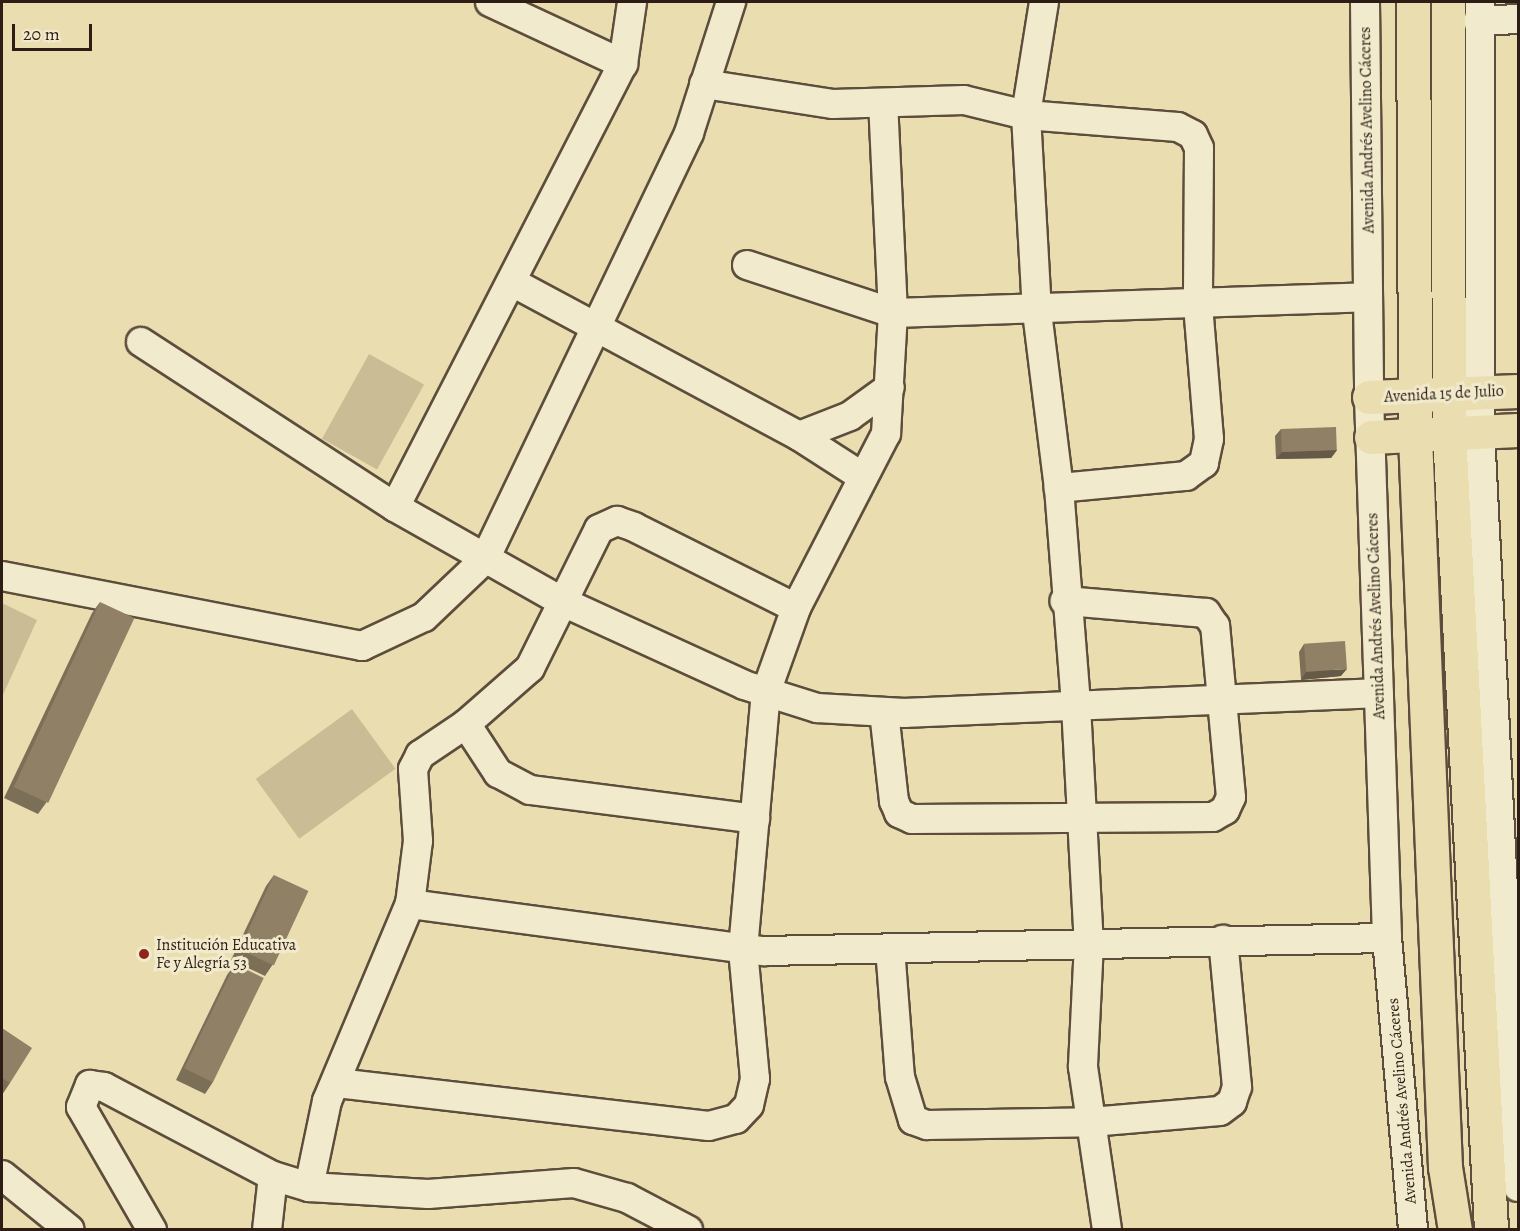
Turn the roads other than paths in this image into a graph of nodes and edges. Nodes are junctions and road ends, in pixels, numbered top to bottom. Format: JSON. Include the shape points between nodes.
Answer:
{"nodes":[{"id":1,"x":490,"y":2,"type":"edge"},
{"id":2,"x":632,"y":2,"type":"edge"},
{"id":3,"x":731,"y":2,"type":"edge"},
{"id":4,"x":1044,"y":2,"type":"edge"},
{"id":5,"x":1365,"y":2,"type":"edge"},
{"id":6,"x":1413,"y":2,"type":"edge"},
{"id":7,"x":1448,"y":2,"type":"edge"},
{"id":8,"x":1479,"y":11,"type":"edge"},
{"id":9,"x":1518,"y":19,"type":"edge"},
{"id":10,"x":623,"y":64,"type":"junction"},
{"id":11,"x":704,"y":84,"type":"junction"},
{"id":12,"x":883,"y":104,"type":"junction"},
{"id":13,"x":1026,"y":115,"type":"junction"},
{"id":14,"x":747,"y":265,"type":"dead end"},
{"id":15,"x":512,"y":282,"type":"junction"},
{"id":16,"x":1368,"y":297,"type":"junction"},
{"id":17,"x":1198,"y":305,"type":"junction"},
{"id":18,"x":1037,"y":312,"type":"junction"},
{"id":19,"x":893,"y":313,"type":"junction"},
{"id":20,"x":595,"y":324,"type":"junction"},
{"id":21,"x":141,"y":342,"type":"dead end"},
{"id":22,"x":890,"y":387,"type":"junction"},
{"id":23,"x":1518,"y":391,"type":"edge"},
{"id":24,"x":1482,"y":392,"type":"junction"},
{"id":25,"x":1449,"y":394,"type":"junction"},
{"id":26,"x":1415,"y":396,"type":"junction"},
{"id":27,"x":1369,"y":398,"type":"junction"},
{"id":28,"x":1518,"y":430,"type":"edge"},
{"id":29,"x":1464,"y":433,"type":"junction"},
{"id":30,"x":1415,"y":435,"type":"junction"},
{"id":31,"x":799,"y":436,"type":"junction"},
{"id":32,"x":1371,"y":437,"type":"junction"},
{"id":33,"x":861,"y":476,"type":"junction"},
{"id":34,"x":1059,"y":488,"type":"junction"},
{"id":35,"x":395,"y":507,"type":"junction"},
{"id":36,"x":485,"y":559,"type":"junction"},
{"id":37,"x":2,"y":576,"type":"edge"},
{"id":38,"x":1065,"y":601,"type":"junction"},
{"id":39,"x":563,"y":602,"type":"junction"},
{"id":40,"x":796,"y":608,"type":"junction"},
{"id":41,"x":766,"y":692,"type":"junction"},
{"id":42,"x":1507,"y":692,"type":"edge"},
{"id":43,"x":1379,"y":693,"type":"junction"},
{"id":44,"x":1219,"y":700,"type":"junction"},
{"id":45,"x":1076,"y":706,"type":"junction"},
{"id":46,"x":884,"y":712,"type":"junction"},
{"id":47,"x":466,"y":724,"type":"junction"},
{"id":48,"x":1079,"y":817,"type":"junction"},
{"id":49,"x":755,"y":819,"type":"junction"},
{"id":50,"x":410,"y":904,"type":"junction"},
{"id":51,"x":1512,"y":912,"type":"edge"},
{"id":52,"x":1387,"y":938,"type":"junction"},
{"id":53,"x":1223,"y":940,"type":"junction"},
{"id":54,"x":1089,"y":943,"type":"junction"},
{"id":55,"x":890,"y":948,"type":"junction"},
{"id":56,"x":743,"y":949,"type":"junction"},
{"id":57,"x":1516,"y":1048,"type":"edge"},
{"id":58,"x":337,"y":1083,"type":"junction"},
{"id":59,"x":1091,"y":1122,"type":"junction"},
{"id":60,"x":2,"y":1175,"type":"edge"},
{"id":61,"x":273,"y":1176,"type":"junction"},
{"id":62,"x":1518,"y":1183,"type":"edge"},
{"id":63,"x":309,"y":1187,"type":"junction"},
{"id":64,"x":70,"y":1230,"type":"edge"},
{"id":65,"x":152,"y":1230,"type":"edge"},
{"id":66,"x":267,"y":1230,"type":"edge"},
{"id":67,"x":688,"y":1230,"type":"edge"},
{"id":68,"x":1107,"y":1230,"type":"edge"},
{"id":69,"x":1413,"y":1230,"type":"edge"},
{"id":70,"x":1455,"y":1230,"type":"edge"},
{"id":71,"x":1491,"y":1230,"type":"edge"}],
"edges":[{"from":1,"to":10,"type":"street"},
{"from":2,"to":10,"type":"street"},
{"from":3,"to":11,"type":"street"},
{"from":4,"to":13,"type":"street"},
{"from":5,"to":16,"type":"street","name":"Avenida Andrés Avelino Cáceres"},
{"from":6,"to":26,"type":"main road"},
{"from":7,"to":25,"type":"main road"},
{"from":8,"to":9,"type":"street"},
{"from":8,"to":24,"type":"street"},
{"from":10,"to":15,"type":"street"},
{"from":11,"to":12,"type":"street","via":[[832,104]]},
{"from":11,"to":20,"type":"street","via":[[689,133]]},
{"from":12,"to":13,"type":"street","via":[[964,100]]},
{"from":12,"to":19,"type":"street"},
{"from":13,"to":17,"type":"street","via":[[1178,127],[1193,135],[1199,148]]},
{"from":13,"to":18,"type":"street"},
{"from":14,"to":19,"type":"street"},
{"from":15,"to":20,"type":"street"},
{"from":15,"to":35,"type":"street"},
{"from":16,"to":17,"type":"street"},
{"from":16,"to":27,"type":"street","name":"Avenida Andrés Avelino Cáceres"},
{"from":17,"to":18,"type":"street"},
{"from":17,"to":34,"type":"street","via":[[1209,439],[1204,463],[1186,476]]},
{"from":18,"to":19,"type":"street"},
{"from":18,"to":34,"type":"street"},
{"from":19,"to":22,"type":"street"},
{"from":20,"to":31,"type":"street"},
{"from":20,"to":36,"type":"street"},
{"from":21,"to":35,"type":"street"},
{"from":22,"to":31,"type":"street","via":[[850,416]]},
{"from":22,"to":33,"type":"street","via":[[886,434]]},
{"from":23,"to":24,"type":"main road","name":"Avenida 15 de Julio"},
{"from":24,"to":25,"type":"main road","name":"Avenida 15 de Julio"},
{"from":24,"to":29,"type":"street"},
{"from":25,"to":26,"type":"main road","name":"Avenida 15 de Julio"},
{"from":25,"to":29,"type":"main road"},
{"from":26,"to":27,"type":"main road","name":"Avenida 15 de Julio"},
{"from":26,"to":30,"type":"main road"},
{"from":27,"to":32,"type":"street","name":"Avenida Andrés Avelino Cáceres"},
{"from":28,"to":29,"type":"main road"},
{"from":29,"to":30,"type":"main road"},
{"from":29,"to":42,"type":"street"},
{"from":29,"to":71,"type":"main road"},
{"from":30,"to":32,"type":"main road"},
{"from":30,"to":70,"type":"main road","via":[[1445,1167]]},
{"from":31,"to":33,"type":"street"},
{"from":32,"to":43,"type":"street","name":"Avenida Andrés Avelino Cáceres"},
{"from":33,"to":40,"type":"street"},
{"from":34,"to":38,"type":"street"},
{"from":35,"to":36,"type":"street"},
{"from":36,"to":37,"type":"street","via":[[406,630],[362,646]]},
{"from":36,"to":39,"type":"street"},
{"from":38,"to":44,"type":"street","via":[[1206,613],[1215,626]]},
{"from":38,"to":45,"type":"street"},
{"from":39,"to":40,"type":"street","via":[[599,529],[617,521]]},
{"from":39,"to":41,"type":"street"},
{"from":39,"to":47,"type":"street","via":[[530,668]]},
{"from":40,"to":41,"type":"street"},
{"from":41,"to":46,"type":"street","via":[[817,708]]},
{"from":41,"to":49,"type":"street"},
{"from":42,"to":51,"type":"street"},
{"from":43,"to":44,"type":"street"},
{"from":43,"to":52,"type":"street","name":"Avenida Andrés Avelino Cáceres"},
{"from":44,"to":45,"type":"street"},
{"from":44,"to":48,"type":"street","via":[[1231,797],[1225,810],[1213,817]]},
{"from":45,"to":46,"type":"street"},
{"from":45,"to":48,"type":"street"},
{"from":46,"to":48,"type":"street","via":[[900,813],[912,819]]},
{"from":47,"to":49,"type":"street","via":[[498,773],[530,790]]},
{"from":47,"to":50,"type":"street","via":[[420,755],[413,769],[418,840]]},
{"from":48,"to":54,"type":"street"},
{"from":49,"to":56,"type":"street"},
{"from":50,"to":56,"type":"street"},
{"from":50,"to":58,"type":"street"},
{"from":51,"to":57,"type":"street"},
{"from":52,"to":53,"type":"street"},
{"from":52,"to":69,"type":"street","name":"Avenida Andrés Avelino Cáceres"},
{"from":53,"to":54,"type":"street"},
{"from":53,"to":59,"type":"street","via":[[1237,1087],[1232,1102],[1220,1111]]},
{"from":54,"to":55,"type":"street"},
{"from":54,"to":59,"type":"street","via":[[1083,1067]]},
{"from":55,"to":56,"type":"street"},
{"from":55,"to":59,"type":"street","via":[[900,1077],[913,1120],[927,1125]]},
{"from":56,"to":58,"type":"street","via":[[754,1078],[749,1106],[736,1119],[709,1126]]},
{"from":57,"to":62,"type":"street"},
{"from":58,"to":63,"type":"street","via":[[327,1101]]},
{"from":59,"to":68,"type":"street"},
{"from":60,"to":64,"type":"street"},
{"from":61,"to":63,"type":"street"},
{"from":61,"to":65,"type":"street","via":[[104,1087],[90,1085],[81,1107]]},
{"from":61,"to":66,"type":"street"},
{"from":63,"to":67,"type":"street","via":[[428,1194],[574,1183],[627,1198]]}]}
